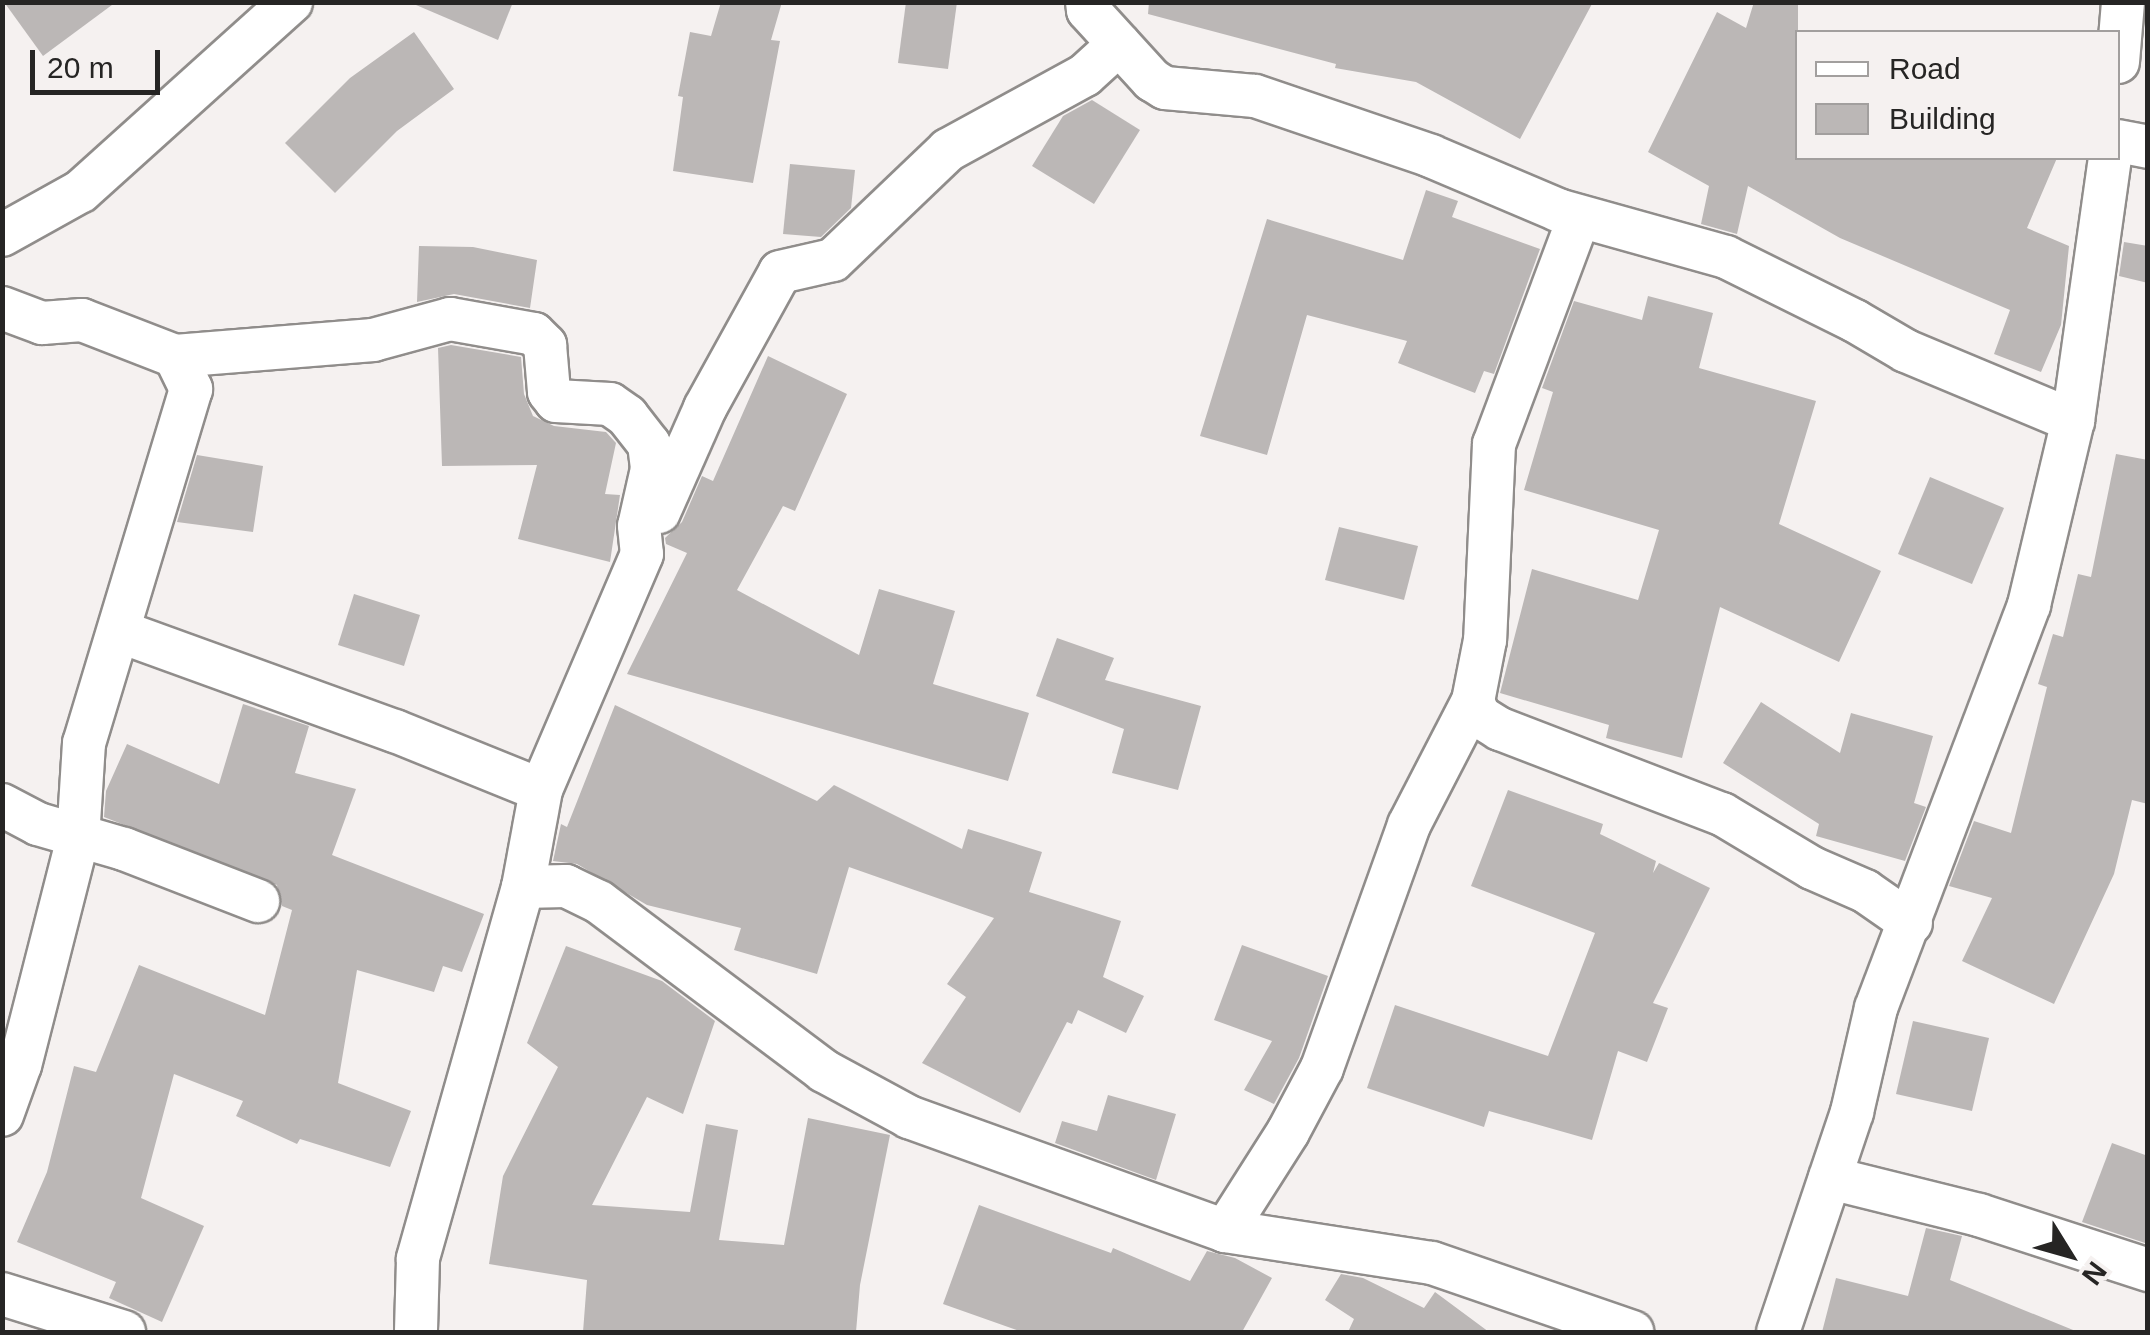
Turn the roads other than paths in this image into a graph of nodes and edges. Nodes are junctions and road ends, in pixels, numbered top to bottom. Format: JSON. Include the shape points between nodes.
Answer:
{"nodes":[{"id":1,"x":291,"y":2,"type":"edge"},
{"id":2,"x":1087,"y":2,"type":"edge"},
{"id":3,"x":2123,"y":2,"type":"edge"},
{"id":4,"x":2120,"y":38,"type":"edge"},
{"id":5,"x":1119,"y":44,"type":"junction"},
{"id":6,"x":2120,"y":142,"type":"edge"},
{"id":7,"x":2148,"y":147,"type":"edge"},
{"id":8,"x":2110,"y":160,"type":"edge"},
{"id":9,"x":1579,"y":217,"type":"junction"},
{"id":10,"x":2,"y":235,"type":"edge"},
{"id":11,"x":2,"y":308,"type":"edge"},
{"id":12,"x":174,"y":356,"type":"junction"},
{"id":13,"x":2073,"y":421,"type":"junction"},
{"id":14,"x":642,"y":554,"type":"junction"},
{"id":15,"x":121,"y":632,"type":"junction"},
{"id":16,"x":1473,"y":701,"type":"junction"},
{"id":17,"x":541,"y":790,"type":"junction"},
{"id":18,"x":2,"y":805,"type":"edge"},
{"id":19,"x":78,"y":838,"type":"junction"},
{"id":20,"x":523,"y":886,"type":"junction"},
{"id":21,"x":258,"y":902,"type":"dead end"},
{"id":22,"x":1910,"y":923,"type":"junction"},
{"id":23,"x":2,"y":1116,"type":"edge"},
{"id":24,"x":1830,"y":1178,"type":"junction"},
{"id":25,"x":1225,"y":1231,"type":"junction"},
{"id":26,"x":2148,"y":1270,"type":"edge"},
{"id":27,"x":2,"y":1294,"type":"edge"},
{"id":28,"x":124,"y":1332,"type":"edge"},
{"id":29,"x":416,"y":1332,"type":"edge"},
{"id":30,"x":1632,"y":1332,"type":"edge"},
{"id":31,"x":1778,"y":1332,"type":"edge"}],
"edges":[{"from":1,"to":10,"type":"street","via":[[80,191]]},
{"from":2,"to":5,"type":"street"},
{"from":3,"to":4,"type":"street"},
{"from":5,"to":9,"type":"street","via":[[1165,88],[1255,96]]},
{"from":5,"to":14,"type":"street","via":[[1084,75],[948,150],[833,260],[780,272],[705,408]]},
{"from":6,"to":7,"type":"street"},
{"from":8,"to":13,"type":"street"},
{"from":9,"to":13,"type":"street","via":[[1726,257],[1906,352]]},
{"from":9,"to":16,"type":"street","via":[[1494,444],[1484,640]]},
{"from":11,"to":12,"type":"street","via":[[42,323],[82,320]]},
{"from":12,"to":14,"type":"street","via":[[373,340],[450,319],[534,334],[545,346],[548,392],[556,401],[610,404],[649,444]]},
{"from":12,"to":15,"type":"street","via":[[190,389]]},
{"from":13,"to":22,"type":"street","via":[[2029,606]]},
{"from":14,"to":17,"type":"street"},
{"from":15,"to":17,"type":"street"},
{"from":15,"to":19,"type":"street","via":[[84,743]]},
{"from":16,"to":22,"type":"street","via":[[1480,716],[1500,729],[1722,814],[1812,868],[1865,890]]},
{"from":16,"to":25,"type":"street","via":[[1409,826],[1322,1068]]},
{"from":17,"to":20,"type":"street"},
{"from":18,"to":19,"type":"street"},
{"from":19,"to":21,"type":"street"},
{"from":19,"to":23,"type":"street"},
{"from":20,"to":25,"type":"street","via":[[566,886],[599,902],[824,1071],[909,1117]]},
{"from":20,"to":29,"type":"street","via":[[418,1259]]},
{"from":22,"to":24,"type":"street","via":[[1876,1008]]},
{"from":24,"to":26,"type":"street","via":[[1978,1215]]},
{"from":24,"to":31,"type":"street"},
{"from":25,"to":30,"type":"street","via":[[1432,1263]]},
{"from":27,"to":28,"type":"street"}]}
